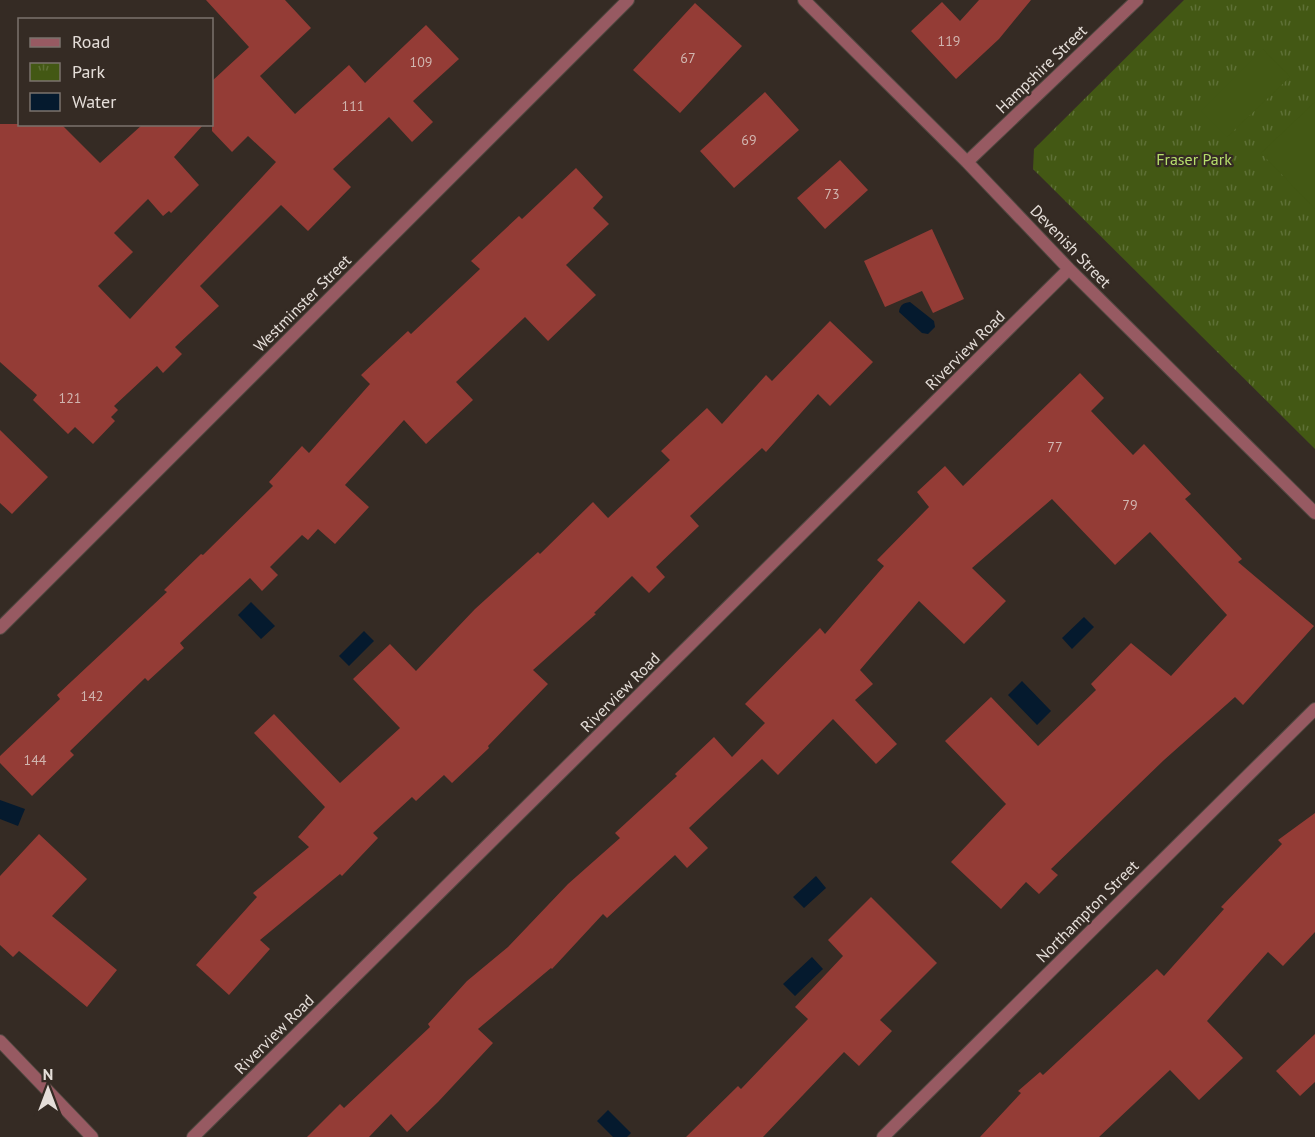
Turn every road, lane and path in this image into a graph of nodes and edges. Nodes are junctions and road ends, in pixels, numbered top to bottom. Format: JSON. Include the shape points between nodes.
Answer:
{"nodes":[{"id":1,"x":628,"y":0,"type":"edge"},
{"id":2,"x":804,"y":0,"type":"edge"},
{"id":3,"x":1137,"y":0,"type":"edge"},
{"id":4,"x":967,"y":162,"type":"junction"},
{"id":5,"x":1069,"y":269,"type":"junction"},
{"id":6,"x":1315,"y":513,"type":"edge"},
{"id":7,"x":0,"y":628,"type":"edge"},
{"id":8,"x":1315,"y":709,"type":"edge"},
{"id":9,"x":0,"y":1041,"type":"edge"},
{"id":10,"x":92,"y":1137,"type":"edge"},
{"id":11,"x":193,"y":1137,"type":"edge"},
{"id":12,"x":883,"y":1137,"type":"edge"}],
"edges":[{"from":1,"to":7,"type":"street","name":"Westminster Street"},
{"from":2,"to":4,"type":"street","name":"Devenish Street"},
{"from":3,"to":4,"type":"street","name":"Hampshire Street"},
{"from":4,"to":5,"type":"street","name":"Devenish Street"},
{"from":5,"to":6,"type":"street","name":"Devenish Street"},
{"from":5,"to":11,"type":"street","name":"Riverview Road"},
{"from":8,"to":12,"type":"street","name":"Northampton Street"},
{"from":9,"to":10,"type":"street"}]}
